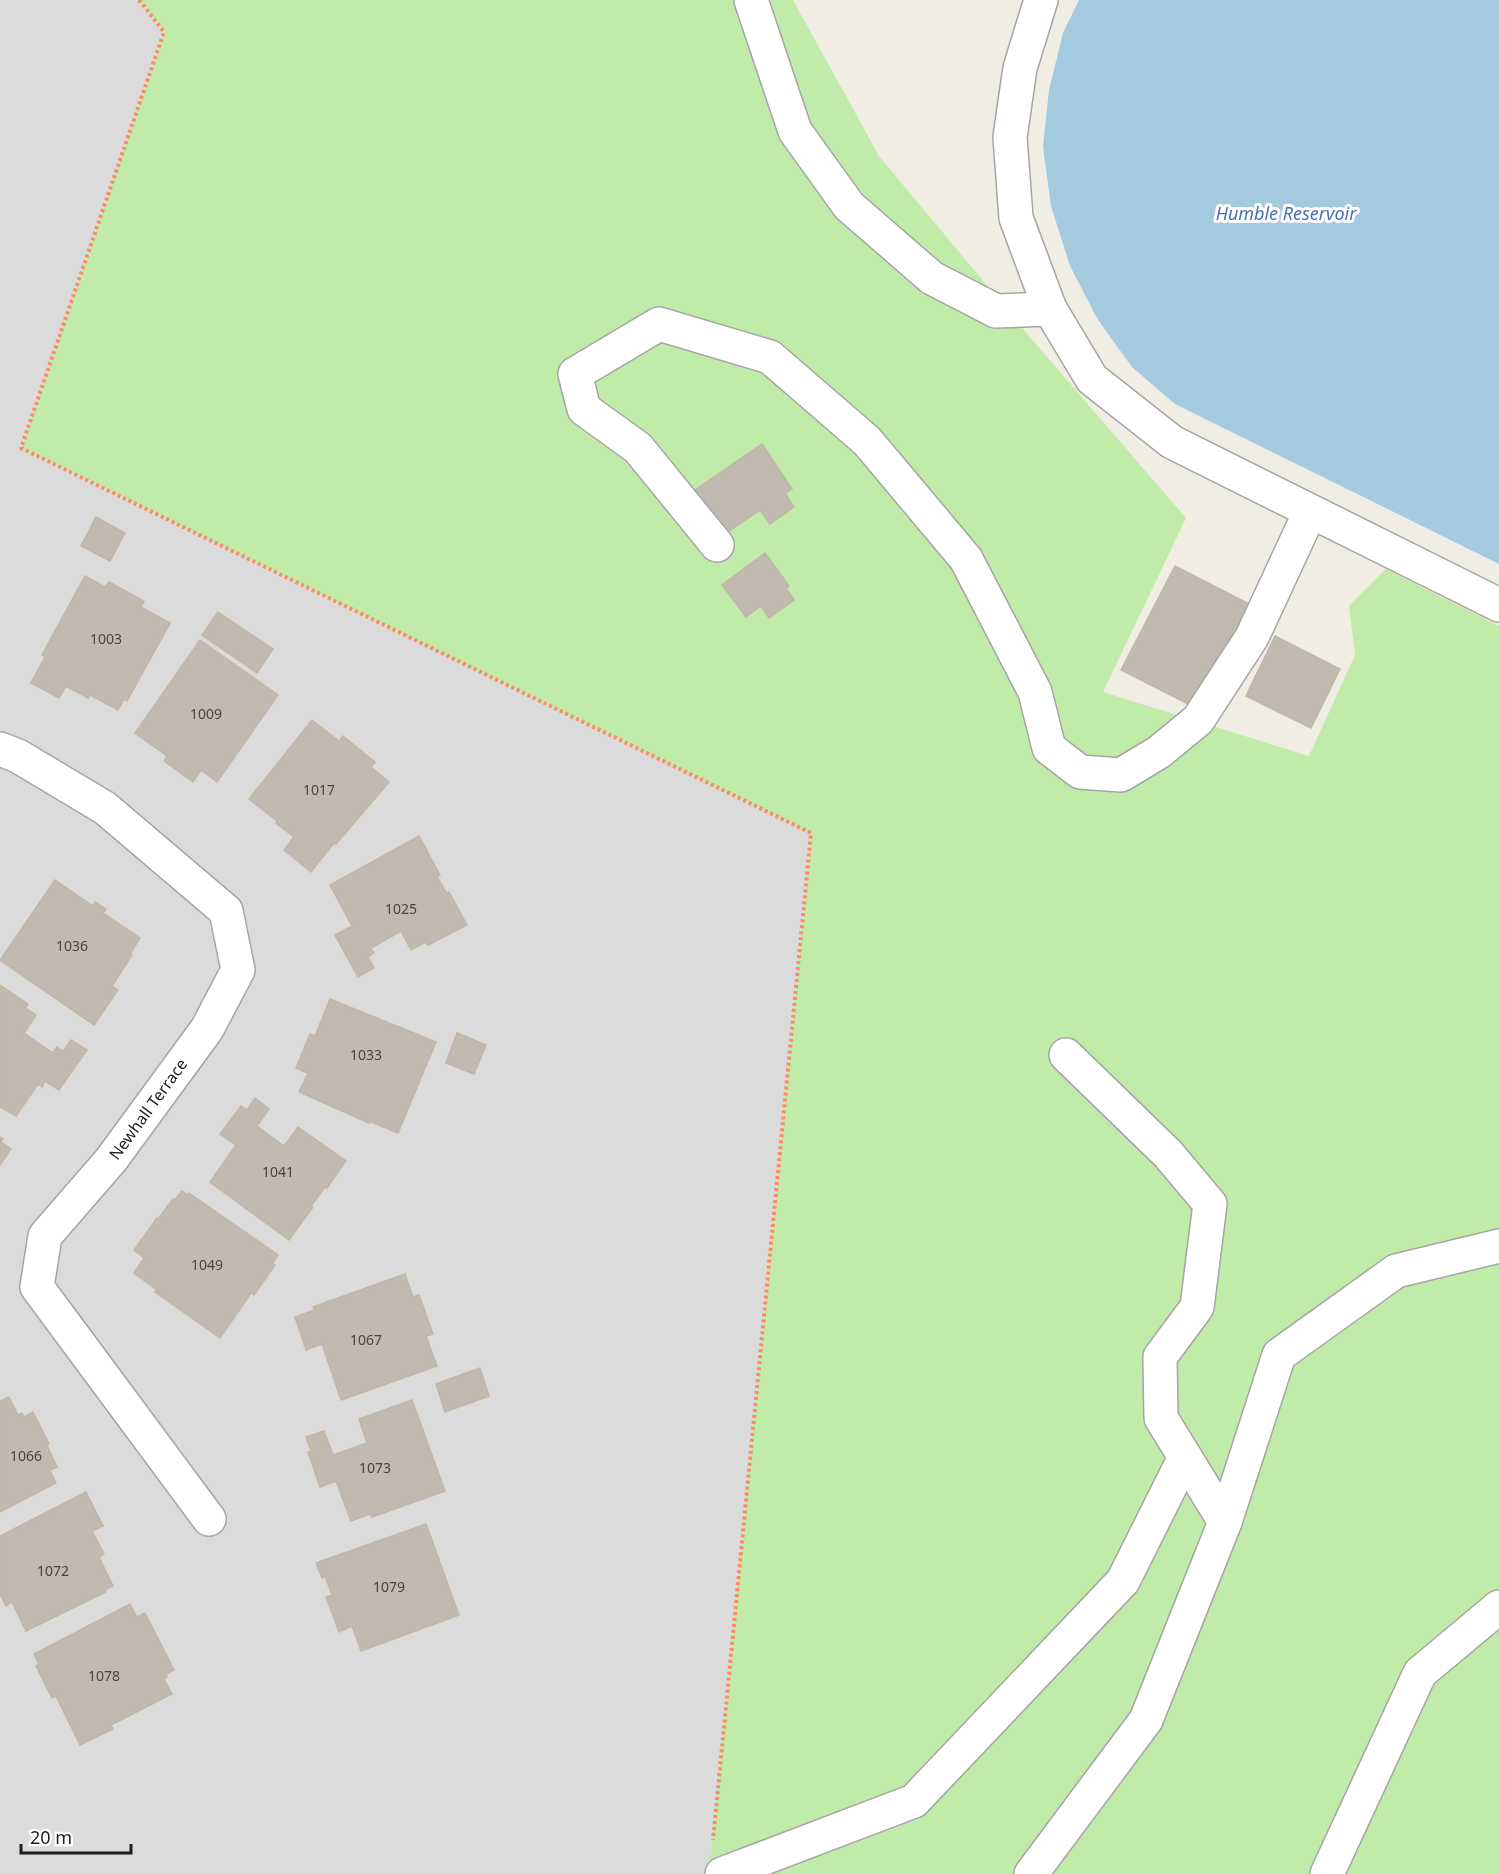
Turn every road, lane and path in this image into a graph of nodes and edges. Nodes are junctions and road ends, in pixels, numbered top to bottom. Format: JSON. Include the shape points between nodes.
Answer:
{"nodes":[{"id":1,"x":140,"y":0,"type":"edge"},
{"id":2,"x":752,"y":0,"type":"edge"},
{"id":3,"x":1041,"y":0,"type":"edge"},
{"id":4,"x":1050,"y":309,"type":"junction"},
{"id":5,"x":1310,"y":512,"type":"junction"},
{"id":6,"x":717,"y":544,"type":"dead end"},
{"id":7,"x":1499,"y":605,"type":"edge"},
{"id":8,"x":0,"y":749,"type":"edge"},
{"id":9,"x":1066,"y":1055,"type":"dead end"},
{"id":10,"x":1499,"y":1246,"type":"edge"},
{"id":11,"x":1185,"y":1457,"type":"junction"},
{"id":12,"x":209,"y":1519,"type":"dead end"},
{"id":13,"x":1225,"y":1522,"type":"junction"},
{"id":14,"x":1499,"y":1607,"type":"edge"},
{"id":15,"x":717,"y":1862,"type":"edge"},
{"id":16,"x":1031,"y":1874,"type":"edge"},
{"id":17,"x":1327,"y":1874,"type":"edge"}],
"edges":[{"from":1,"to":15,"type":"path","via":[[164,32],[21,448],[811,833]]},
{"from":2,"to":4,"type":"street","via":[[795,131],[849,206],[932,278],[987,307],[996,311]]},
{"from":3,"to":4,"type":"street","via":[[1020,68],[1010,137],[1016,218]]},
{"from":4,"to":5,"type":"street","via":[[1092,379],[1172,442]]},
{"from":5,"to":6,"type":"street","via":[[1252,637],[1198,720],[1159,752],[1121,775],[1080,772],[1049,748],[1035,692],[966,559],[867,441],[770,357],[658,324],[575,374],[585,409],[638,448]]},
{"from":5,"to":7,"type":"street"},
{"from":8,"to":12,"type":"street","name":"Newhall Terrace","via":[[105,808],[226,911],[238,970],[207,1029],[111,1160],[45,1236],[37,1287]]},
{"from":9,"to":11,"type":"street","via":[[1168,1154],[1210,1204],[1197,1307],[1160,1357],[1161,1418]]},
{"from":10,"to":13,"type":"street","via":[[1396,1271],[1279,1355]]},
{"from":11,"to":13,"type":"street"},
{"from":11,"to":15,"type":"street","via":[[1123,1581],[914,1801]]},
{"from":13,"to":16,"type":"street","via":[[1146,1720]]},
{"from":14,"to":17,"type":"street","via":[[1420,1673]]}]}
